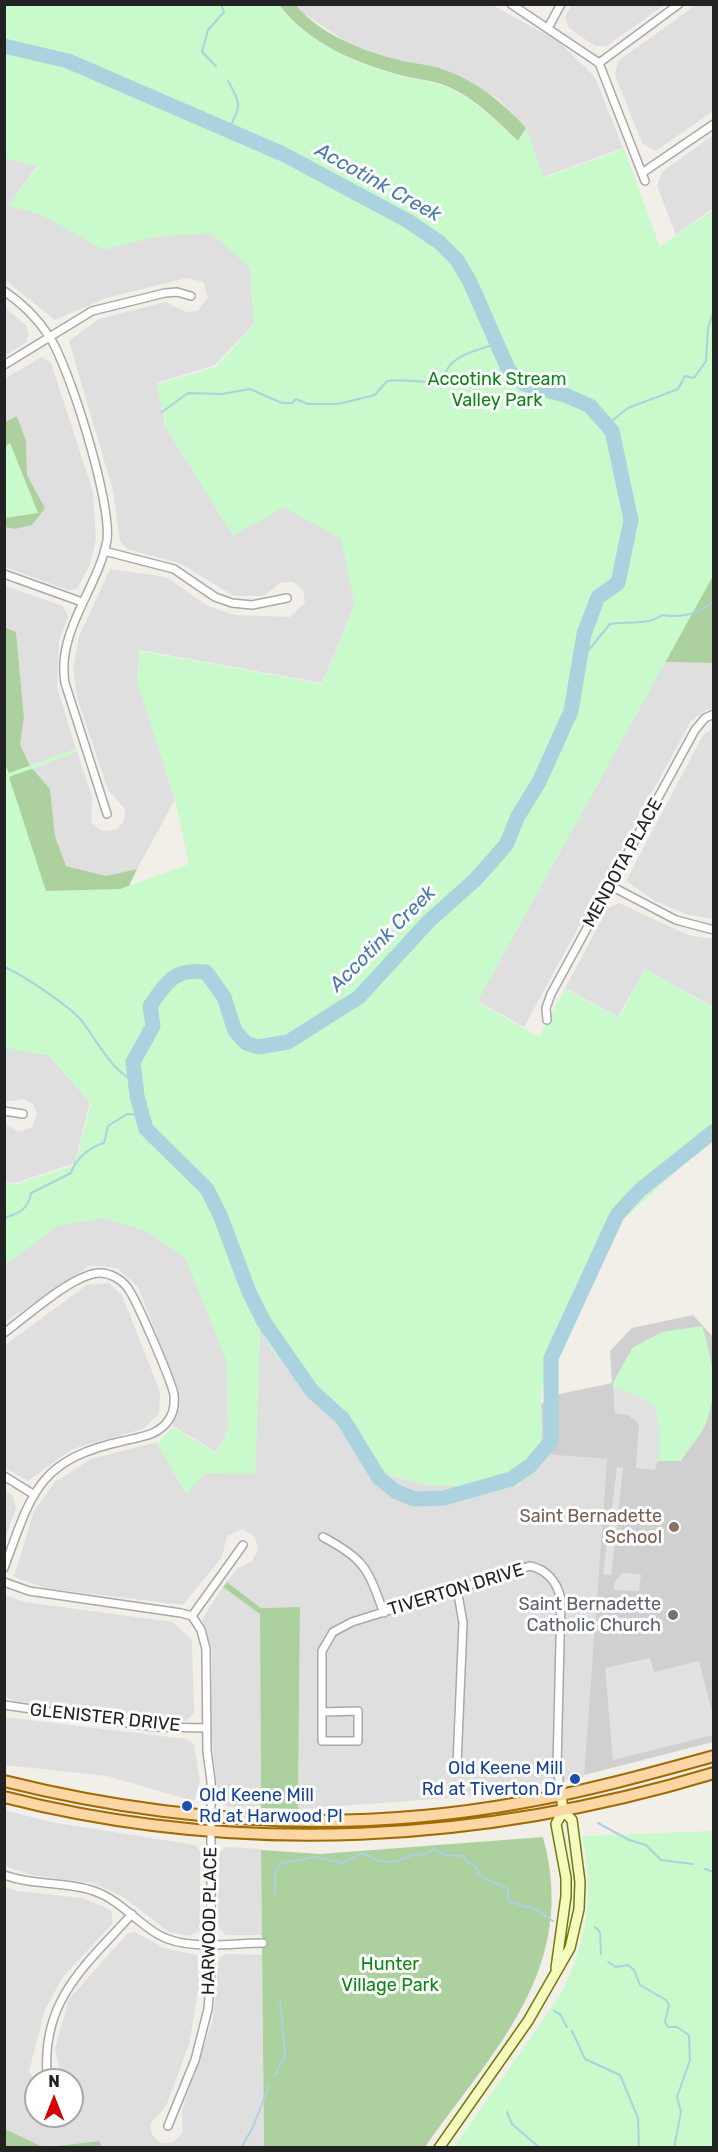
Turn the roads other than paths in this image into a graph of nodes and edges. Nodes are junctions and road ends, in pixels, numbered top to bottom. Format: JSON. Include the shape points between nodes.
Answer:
{"nodes":[{"id":1,"x":511,"y":4,"type":"edge"},
{"id":2,"x":561,"y":4,"type":"edge"},
{"id":3,"x":679,"y":4,"type":"edge"},
{"id":4,"x":548,"y":28,"type":"junction"},
{"id":5,"x":599,"y":63,"type":"junction"},
{"id":6,"x":714,"y":124,"type":"edge"},
{"id":7,"x":642,"y":173,"type":"junction"},
{"id":8,"x":645,"y":181,"type":"dead end"},
{"id":9,"x":4,"y":291,"type":"edge"},
{"id":10,"x":191,"y":296,"type":"dead end"},
{"id":11,"x":50,"y":337,"type":"junction"},
{"id":12,"x":4,"y":366,"type":"edge"},
{"id":13,"x":104,"y":551,"type":"junction"},
{"id":14,"x":4,"y":574,"type":"edge"},
{"id":15,"x":287,"y":598,"type":"dead end"},
{"id":16,"x":82,"y":602,"type":"junction"},
{"id":17,"x":714,"y":714,"type":"edge"},
{"id":18,"x":107,"y":814,"type":"dead end"},
{"id":19,"x":611,"y":886,"type":"junction"},
{"id":20,"x":714,"y":930,"type":"edge"},
{"id":21,"x":547,"y":1020,"type":"dead end"},
{"id":22,"x":4,"y":1110,"type":"edge"},
{"id":23,"x":23,"y":1114,"type":"dead end"},
{"id":24,"x":4,"y":1333,"type":"edge"},
{"id":25,"x":4,"y":1476,"type":"edge"},
{"id":26,"x":33,"y":1494,"type":"junction"},
{"id":27,"x":323,"y":1537,"type":"dead end"},
{"id":28,"x":243,"y":1545,"type":"dead end"},
{"id":29,"x":4,"y":1568,"type":"edge"},
{"id":30,"x":4,"y":1582,"type":"edge"},
{"id":31,"x":457,"y":1587,"type":"junction"},
{"id":32,"x":384,"y":1613,"type":"junction"},
{"id":33,"x":192,"y":1616,"type":"junction"},
{"id":34,"x":4,"y":1704,"type":"edge"},
{"id":35,"x":322,"y":1712,"type":"junction"},
{"id":36,"x":206,"y":1728,"type":"junction"},
{"id":37,"x":714,"y":1756,"type":"edge"},
{"id":38,"x":457,"y":1765,"type":"dead end"},
{"id":39,"x":714,"y":1773,"type":"edge"},
{"id":40,"x":4,"y":1781,"type":"edge"},
{"id":41,"x":561,"y":1794,"type":"junction"},
{"id":42,"x":4,"y":1797,"type":"edge"},
{"id":43,"x":563,"y":1811,"type":"junction"},
{"id":44,"x":212,"y":1817,"type":"junction"},
{"id":45,"x":211,"y":1832,"type":"junction"},
{"id":46,"x":4,"y":1875,"type":"edge"},
{"id":47,"x":132,"y":1914,"type":"junction"},
{"id":48,"x":212,"y":1943,"type":"junction"},
{"id":49,"x":263,"y":1943,"type":"dead end"},
{"id":50,"x":555,"y":1970,"type":"junction"},
{"id":51,"x":47,"y":2068,"type":"edge"},
{"id":52,"x":168,"y":2126,"type":"dead end"},
{"id":53,"x":439,"y":2148,"type":"edge"}],
"edges":[{"from":1,"to":4,"type":"street"},
{"from":2,"to":4,"type":"street"},
{"from":3,"to":5,"type":"street"},
{"from":4,"to":5,"type":"street"},
{"from":5,"to":7,"type":"street"},
{"from":6,"to":7,"type":"street"},
{"from":7,"to":8,"type":"street"},
{"from":9,"to":11,"type":"street"},
{"from":10,"to":11,"type":"street","via":[[165,292],[98,309]]},
{"from":11,"to":12,"type":"street"},
{"from":11,"to":13,"type":"street","via":[[68,377],[105,499],[108,525]]},
{"from":13,"to":15,"type":"street","via":[[174,569],[215,597],[232,603],[252,605]]},
{"from":13,"to":16,"type":"street"},
{"from":14,"to":16,"type":"street"},
{"from":16,"to":18,"type":"street","via":[[66,650],[64,676]]},
{"from":17,"to":19,"type":"street","name":"MENDOTA PLACE","via":[[695,730]]},
{"from":19,"to":20,"type":"street","via":[[676,920]]},
{"from":19,"to":21,"type":"street","name":"MENDOTA PLACE","via":[[551,994]]},
{"from":22,"to":23,"type":"street"},
{"from":24,"to":26,"type":"street","via":[[76,1281],[96,1273],[110,1274],[132,1295],[174,1394],[173,1411],[159,1430],[76,1455]]},
{"from":25,"to":26,"type":"street"},
{"from":26,"to":29,"type":"street"},
{"from":27,"to":32,"type":"street","via":[[362,1562]]},
{"from":28,"to":33,"type":"street"},
{"from":30,"to":33,"type":"street","via":[[29,1591]]},
{"from":31,"to":32,"type":"street","name":"TIVERTON DRIVE"},
{"from":31,"to":38,"type":"street","via":[[463,1623]]},
{"from":31,"to":41,"type":"street","name":"TIVERTON DRIVE","via":[[530,1566],[555,1582],[561,1599],[556,1767]]},
{"from":32,"to":35,"type":"street","name":"TIVERTON DRIVE","via":[[341,1626],[327,1641],[322,1651]]},
{"from":33,"to":36,"type":"street","name":"HARWOOD PLACE","via":[[204,1639]]},
{"from":34,"to":36,"type":"street","name":"GLENISTER DRIVE","via":[[156,1727]]},
{"from":35,"to":35,"type":"street","name":"TIVERTON DRIVE","via":[[322,1741],[358,1741],[358,1711]]},
{"from":36,"to":44,"type":"street","name":"HARWOOD PLACE"},
{"from":37,"to":41,"type":"main road"},
{"from":39,"to":43,"type":"main road"},
{"from":40,"to":44,"type":"main road","via":[[90,1799]]},
{"from":41,"to":43,"type":"street"},
{"from":41,"to":44,"type":"main road","via":[[428,1816],[347,1821]]},
{"from":42,"to":45,"type":"main road","via":[[80,1814]]},
{"from":43,"to":45,"type":"main road","via":[[398,1833],[299,1836]]},
{"from":43,"to":50,"type":"street","via":[[556,1824],[566,1896]]},
{"from":43,"to":50,"type":"street","via":[[572,1820],[576,1843],[579,1909],[570,1948]]},
{"from":44,"to":45,"type":"street","name":"HARWOOD PLACE"},
{"from":45,"to":48,"type":"street","name":"HARWOOD PLACE"},
{"from":46,"to":47,"type":"street","via":[[40,1884],[84,1888],[110,1898]]},
{"from":47,"to":48,"type":"street","via":[[169,1940]]},
{"from":47,"to":51,"type":"street","via":[[60,1998],[48,2032]]},
{"from":48,"to":49,"type":"street"},
{"from":48,"to":52,"type":"street","name":"HARWOOD PLACE","via":[[205,2026]]},
{"from":50,"to":53,"type":"street","via":[[528,2021]]}]}
